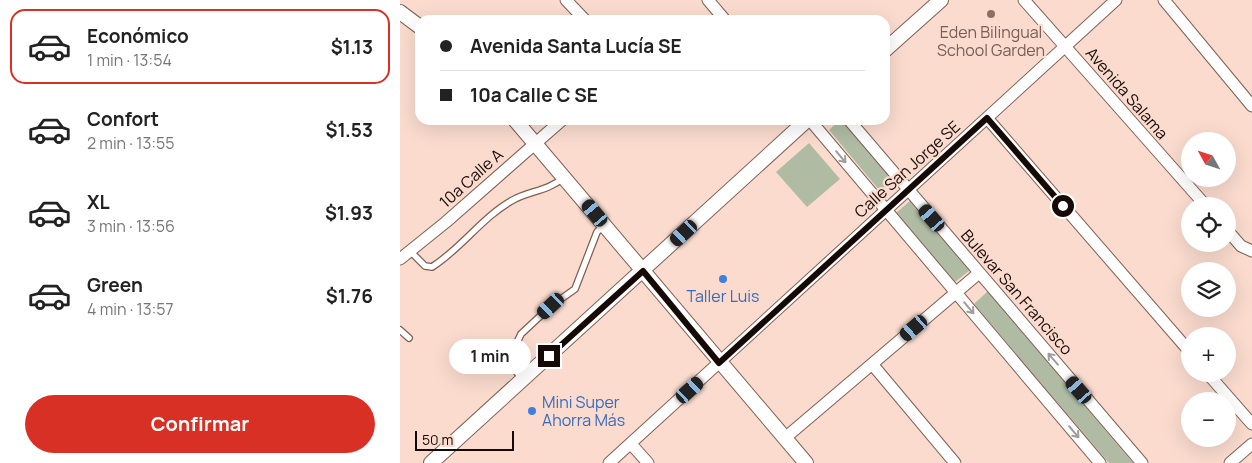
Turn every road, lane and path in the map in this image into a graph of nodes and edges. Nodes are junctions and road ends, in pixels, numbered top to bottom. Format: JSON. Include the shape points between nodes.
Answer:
{"nodes":[{"id":1,"x":566,"y":0,"type":"edge"},
{"id":2,"x":708,"y":0,"type":"edge"},
{"id":3,"x":941,"y":0,"type":"edge"},
{"id":4,"x":1024,"y":0,"type":"edge"},
{"id":5,"x":1116,"y":0,"type":"edge"},
{"id":6,"x":1164,"y":0,"type":"edge"},
{"id":7,"x":400,"y":12,"type":"edge"},
{"id":8,"x":580,"y":15,"type":"edge"},
{"id":9,"x":721,"y":15,"type":"edge"},
{"id":10,"x":415,"y":23,"type":"edge"},
{"id":11,"x":890,"y":46,"type":"edge"},
{"id":12,"x":1065,"y":47,"type":"junction"},
{"id":13,"x":1252,"y":106,"type":"edge"},
{"id":14,"x":987,"y":118,"type":"junction"},
{"id":15,"x":520,"y":125,"type":"edge"},
{"id":16,"x":556,"y":125,"type":"edge"},
{"id":17,"x":803,"y":125,"type":"edge"},
{"id":18,"x":812,"y":125,"type":"edge"},
{"id":19,"x":853,"y":125,"type":"edge"},
{"id":20,"x":535,"y":142,"type":"junction"},
{"id":21,"x":564,"y":177,"type":"junction"},
{"id":22,"x":909,"y":190,"type":"junction"},
{"id":23,"x":1198,"y":197,"type":"edge"},
{"id":24,"x":886,"y":210,"type":"junction"},
{"id":25,"x":605,"y":225,"type":"junction"},
{"id":26,"x":1236,"y":240,"type":"edge"},
{"id":27,"x":410,"y":251,"type":"junction"},
{"id":28,"x":1252,"y":251,"type":"edge"},
{"id":29,"x":400,"y":259,"type":"edge"},
{"id":30,"x":643,"y":271,"type":"junction"},
{"id":31,"x":979,"y":273,"type":"junction"},
{"id":32,"x":956,"y":292,"type":"junction"},
{"id":33,"x":400,"y":330,"type":"edge"},
{"id":34,"x":409,"y":338,"type":"dead end"},
{"id":35,"x":1181,"y":342,"type":"edge"},
{"id":36,"x":719,"y":363,"type":"junction"},
{"id":37,"x":872,"y":364,"type":"junction"},
{"id":38,"x":522,"y":380,"type":"junction"},
{"id":39,"x":1215,"y":382,"type":"edge"},
{"id":40,"x":1252,"y":424,"type":"edge"},
{"id":41,"x":785,"y":438,"type":"junction"},
{"id":42,"x":631,"y":444,"type":"junction"},
{"id":43,"x":1252,"y":444,"type":"edge"},
{"id":44,"x":431,"y":463,"type":"edge"},
{"id":45,"x":609,"y":463,"type":"edge"},
{"id":46,"x":648,"y":463,"type":"edge"},
{"id":47,"x":806,"y":463,"type":"edge"},
{"id":48,"x":955,"y":463,"type":"edge"},
{"id":49,"x":1100,"y":463,"type":"edge"},
{"id":50,"x":1142,"y":463,"type":"edge"},
{"id":51,"x":1230,"y":463,"type":"edge"}],
"edges":[{"from":1,"to":8,"type":"street"},
{"from":2,"to":9,"type":"street"},
{"from":3,"to":11,"type":"street"},
{"from":4,"to":12,"type":"street","name":"Avenida Salama"},
{"from":5,"to":12,"type":"street","name":"Calle San Jorge SE"},
{"from":6,"to":13,"type":"street"},
{"from":7,"to":10,"type":"street"},
{"from":12,"to":14,"type":"street","name":"Calle San Jorge SE"},
{"from":12,"to":23,"type":"street","name":"Avenida Salama"},
{"from":14,"to":22,"type":"street","name":"Calle San Jorge SE"},
{"from":14,"to":35,"type":"street"},
{"from":15,"to":20,"type":"street"},
{"from":16,"to":20,"type":"street","name":"10a Calle A"},
{"from":17,"to":30,"type":"street"},
{"from":18,"to":24,"type":"street","one_way":true},
{"from":19,"to":22,"type":"street","name":"Bulevar San Francisco"},
{"from":20,"to":21,"type":"street"},
{"from":20,"to":27,"type":"street","name":"10a Calle A"},
{"from":21,"to":25,"type":"street"},
{"from":21,"to":27,"type":"lane","via":[[555,185],[514,199],[489,216],[432,267],[426,266]]},
{"from":22,"to":24,"type":"street","name":"Calle San Jorge SE"},
{"from":22,"to":31,"type":"street","name":"Bulevar San Francisco"},
{"from":24,"to":32,"type":"street"},
{"from":24,"to":36,"type":"street","name":"Calle San Jorge SE"},
{"from":25,"to":30,"type":"street"},
{"from":25,"to":38,"type":"lane","via":[[597,232],[575,289],[521,334],[512,353],[512,365]]},
{"from":26,"to":28,"type":"street"},
{"from":27,"to":29,"type":"street","name":"10a Calle A"},
{"from":30,"to":36,"type":"street"},
{"from":30,"to":38,"type":"street"},
{"from":31,"to":32,"type":"street"},
{"from":50,"to":31,"type":"street","name":"Bulevar San Francisco","one_way":true},
{"from":32,"to":37,"type":"street"},
{"from":32,"to":49,"type":"street","one_way":true},
{"from":33,"to":34,"type":"lane"},
{"from":36,"to":41,"type":"street"},
{"from":36,"to":42,"type":"street"},
{"from":37,"to":41,"type":"street"},
{"from":37,"to":48,"type":"street"},
{"from":38,"to":44,"type":"street"},
{"from":39,"to":40,"type":"street"},
{"from":41,"to":47,"type":"street"},
{"from":42,"to":45,"type":"street"},
{"from":42,"to":46,"type":"street"},
{"from":43,"to":51,"type":"street"}]}
